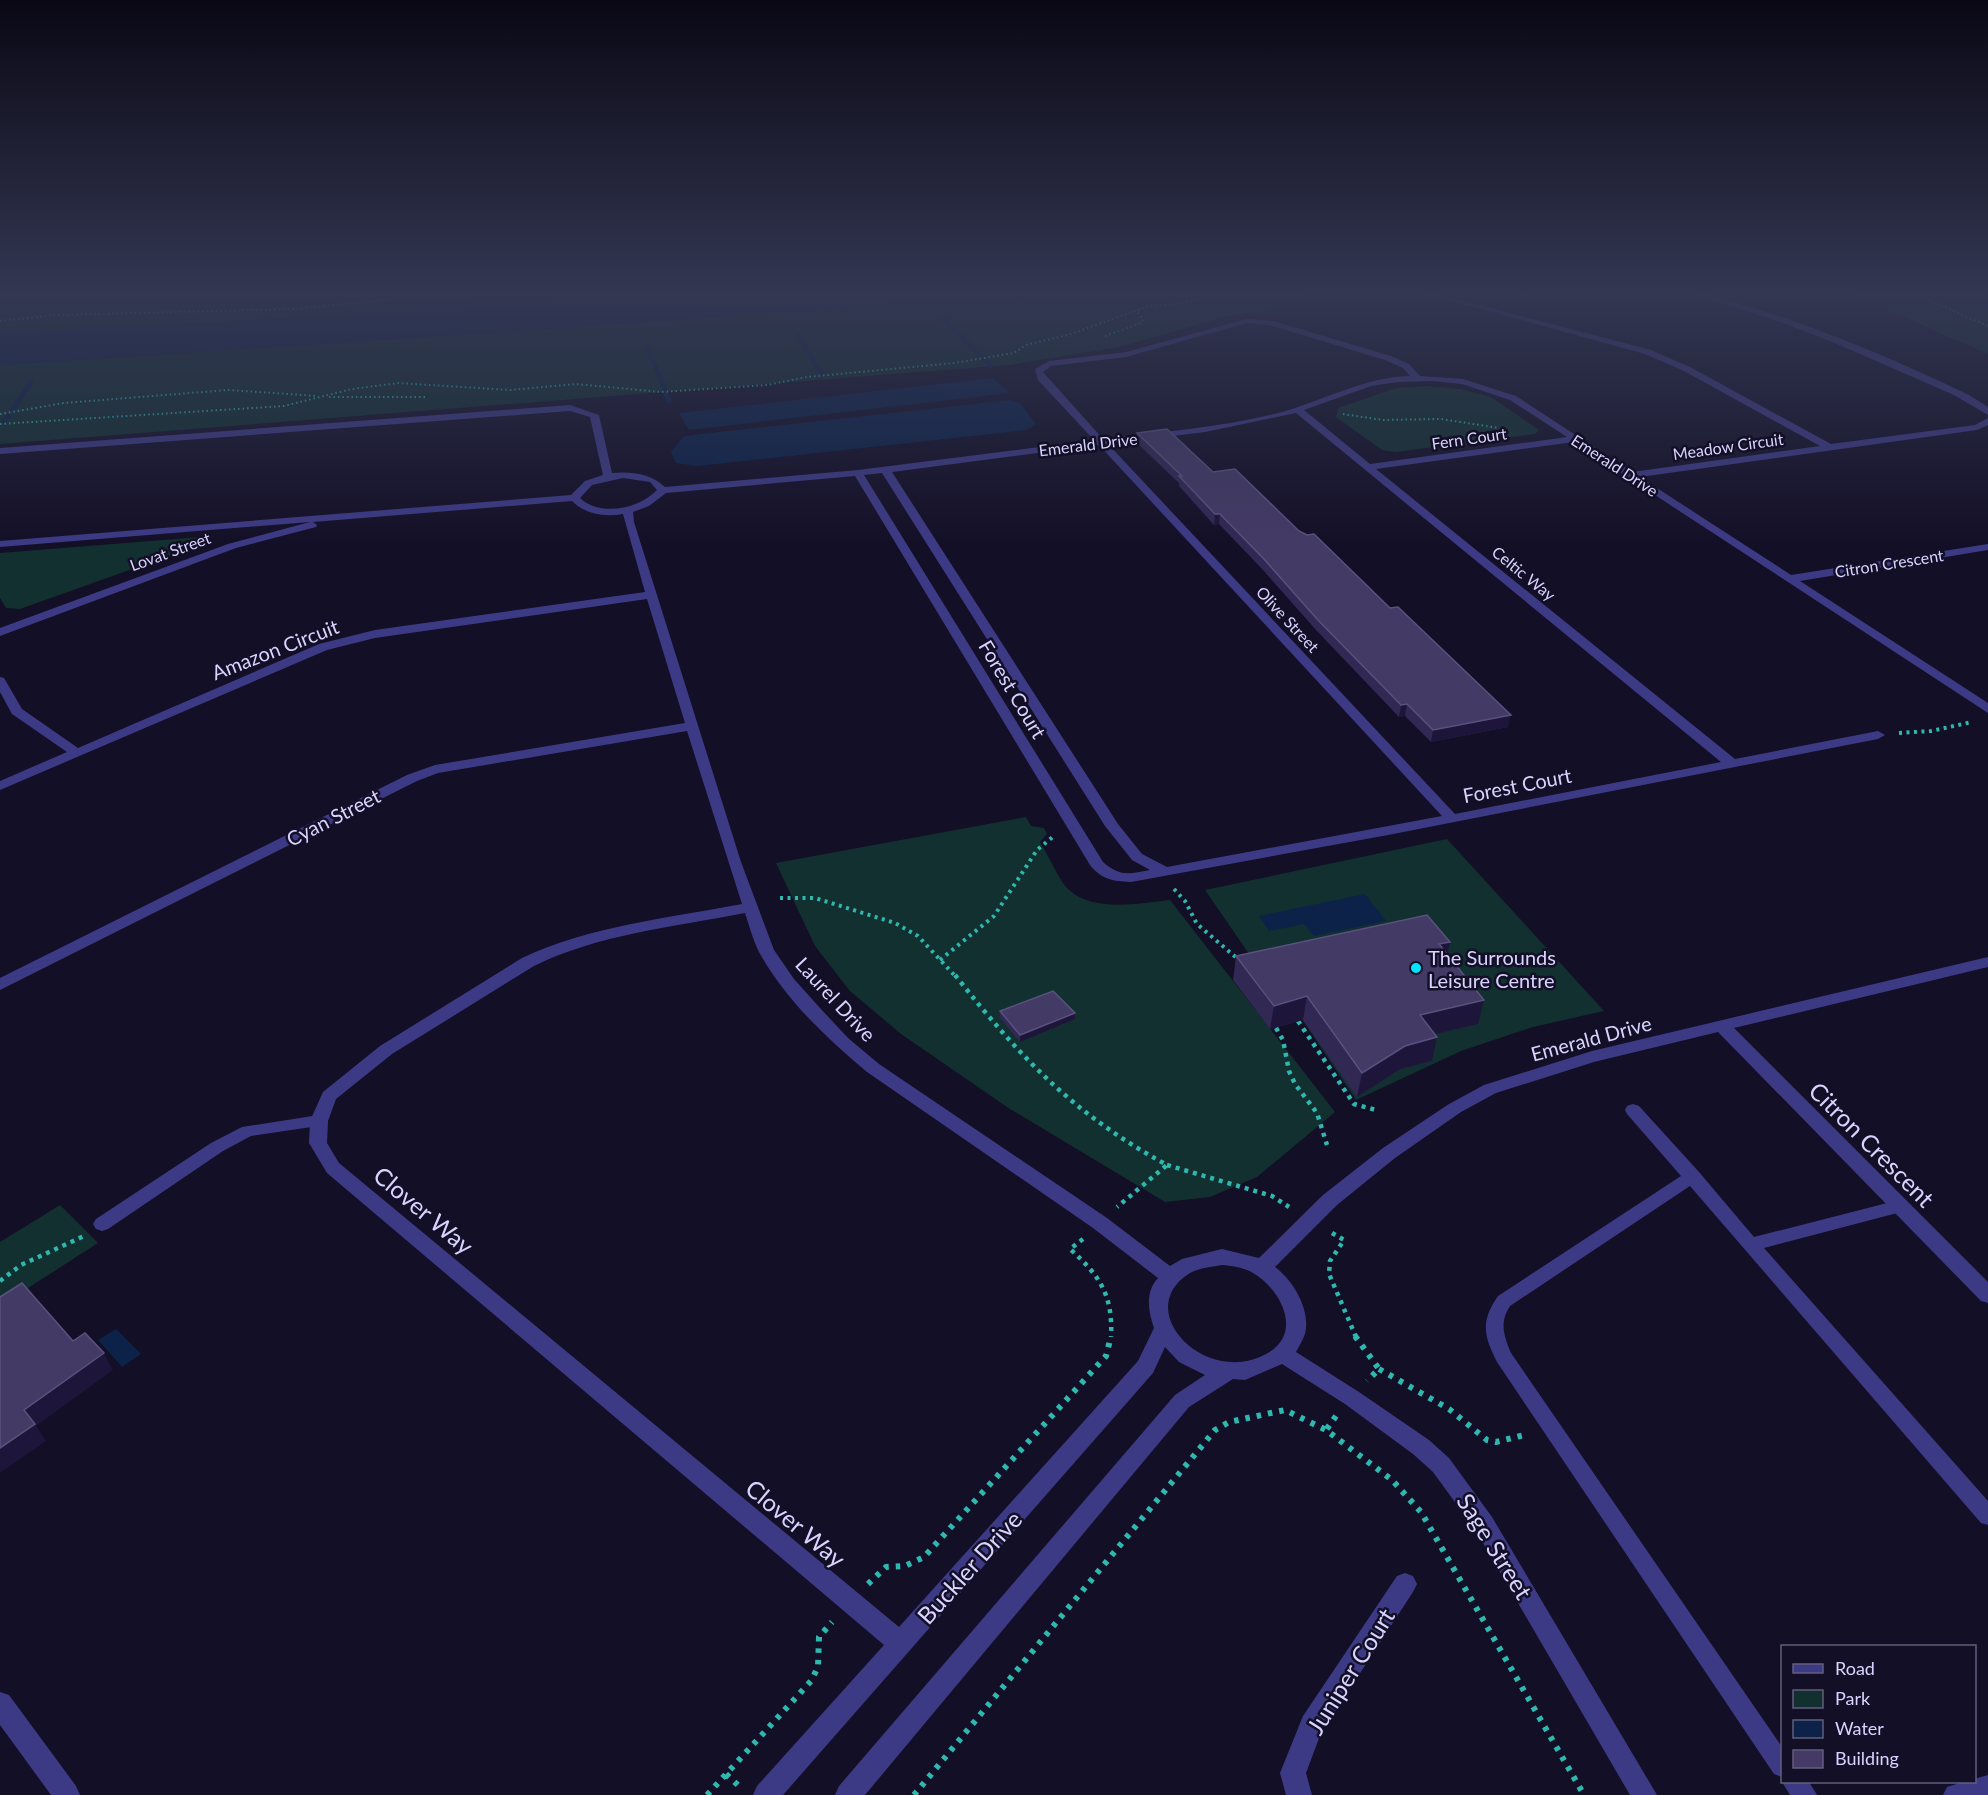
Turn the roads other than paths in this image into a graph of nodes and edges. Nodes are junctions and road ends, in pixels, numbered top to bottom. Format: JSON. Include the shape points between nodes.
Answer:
{"nodes":[{"id":1,"x":1040,"y":377,"type":"edge"},
{"id":2,"x":1701,"y":377,"type":"edge"},
{"id":3,"x":1921,"y":377,"type":"edge"},
{"id":4,"x":1417,"y":378,"type":"joint"},
{"id":5,"x":1298,"y":410,"type":"junction"},
{"id":6,"x":1988,"y":412,"type":"edge"},
{"id":7,"x":1988,"y":421,"type":"edge"},
{"id":8,"x":1575,"y":439,"type":"junction"},
{"id":9,"x":1100,"y":443,"type":"junction"},
{"id":10,"x":1829,"y":447,"type":"junction"},
{"id":11,"x":0,"y":451,"type":"edge"},
{"id":12,"x":1367,"y":467,"type":"junction"},
{"id":13,"x":885,"y":469,"type":"junction"},
{"id":14,"x":858,"y":473,"type":"junction"},
{"id":15,"x":1630,"y":475,"type":"junction"},
{"id":16,"x":608,"y":477,"type":"junction"},
{"id":17,"x":663,"y":490,"type":"junction"},
{"id":18,"x":575,"y":498,"type":"junction"},
{"id":19,"x":628,"y":510,"type":"junction"},
{"id":20,"x":356,"y":516,"type":"junction"},
{"id":21,"x":0,"y":544,"type":"edge"},
{"id":22,"x":1988,"y":547,"type":"edge"},
{"id":23,"x":1789,"y":579,"type":"junction"},
{"id":24,"x":651,"y":595,"type":"junction"},
{"id":25,"x":0,"y":632,"type":"edge"},
{"id":26,"x":0,"y":681,"type":"edge"},
{"id":27,"x":1988,"y":709,"type":"edge"},
{"id":28,"x":692,"y":726,"type":"junction"},
{"id":29,"x":1878,"y":735,"type":"road end"},
{"id":30,"x":77,"y":753,"type":"junction"},
{"id":31,"x":1730,"y":762,"type":"junction"},
{"id":32,"x":0,"y":786,"type":"edge"},
{"id":33,"x":1451,"y":818,"type":"junction"},
{"id":34,"x":1165,"y":872,"type":"junction"},
{"id":35,"x":749,"y":907,"type":"junction"},
{"id":36,"x":1988,"y":962,"type":"edge"},
{"id":37,"x":0,"y":985,"type":"edge"},
{"id":38,"x":1722,"y":1026,"type":"junction"},
{"id":39,"x":1634,"y":1110,"type":"dead end"},
{"id":40,"x":319,"y":1121,"type":"junction"},
{"id":41,"x":1693,"y":1176,"type":"junction"},
{"id":42,"x":1899,"y":1206,"type":"junction"},
{"id":43,"x":102,"y":1224,"type":"road end"},
{"id":44,"x":1753,"y":1244,"type":"junction"},
{"id":45,"x":1262,"y":1268,"type":"junction"},
{"id":46,"x":1169,"y":1276,"type":"junction"},
{"id":47,"x":1988,"y":1295,"type":"edge"},
{"id":48,"x":1162,"y":1331,"type":"junction"},
{"id":49,"x":1283,"y":1354,"type":"junction"},
{"id":50,"x":1227,"y":1372,"type":"junction"},
{"id":51,"x":1988,"y":1516,"type":"edge"},
{"id":52,"x":1405,"y":1584,"type":"dead end"},
{"id":53,"x":901,"y":1644,"type":"junction"},
{"id":54,"x":0,"y":1704,"type":"edge"},
{"id":55,"x":1781,"y":1766,"type":"edge"},
{"id":56,"x":1795,"y":1783,"type":"edge"},
{"id":57,"x":1988,"y":1787,"type":"edge"},
{"id":58,"x":67,"y":1795,"type":"edge"},
{"id":59,"x":766,"y":1795,"type":"edge"},
{"id":60,"x":848,"y":1795,"type":"edge"},
{"id":61,"x":1299,"y":1795,"type":"edge"},
{"id":62,"x":1644,"y":1795,"type":"edge"},
{"id":63,"x":1805,"y":1795,"type":"edge"},
{"id":64,"x":1955,"y":1795,"type":"edge"}],
"edges":[{"from":1,"to":9,"type":"street","name":"Olive Street"},
{"from":2,"to":10,"type":"street","name":"Meadow Circuit"},
{"from":3,"to":6,"type":"street"},
{"from":4,"to":5,"type":"street","name":"Emerald Drive","via":[[1374,383]]},
{"from":4,"to":8,"type":"street","name":"Emerald Drive","via":[[1453,380],[1496,391]]},
{"from":5,"to":9,"type":"street","name":"Emerald Drive","via":[[1236,424]]},
{"from":5,"to":12,"type":"street","name":"Celtic Way"},
{"from":7,"to":10,"type":"street","name":"Meadow Circuit","via":[[1977,427]]},
{"from":8,"to":12,"type":"street","name":"Fern Court"},
{"from":8,"to":15,"type":"street","name":"Emerald Drive"},
{"from":9,"to":13,"type":"street","name":"Emerald Drive"},
{"from":9,"to":33,"type":"street","name":"Olive Street"},
{"from":10,"to":15,"type":"street","name":"Meadow Circuit"},
{"from":11,"to":16,"type":"street","via":[[570,408],[594,416]]},
{"from":12,"to":31,"type":"street","name":"Celtic Way"},
{"from":13,"to":14,"type":"street","name":"Emerald Drive"},
{"from":13,"to":34,"type":"street","name":"Forest Court","via":[[1112,826],[1137,857]]},
{"from":14,"to":17,"type":"street","name":"Emerald Drive"},
{"from":14,"to":34,"type":"street","name":"Forest Court","via":[[1097,865],[1110,876],[1131,878]]},
{"from":15,"to":23,"type":"street","name":"Emerald Drive"},
{"from":16,"to":17,"type":"street","via":[[642,477],[653,480]]},
{"from":16,"to":18,"type":"street","via":[[584,485]]},
{"from":17,"to":19,"type":"street","via":[[648,505]]},
{"from":18,"to":19,"type":"street","via":[[578,504],[599,511]]},
{"from":18,"to":20,"type":"street","name":"Lovat Street"},
{"from":19,"to":24,"type":"street","name":"Laurel Drive"},
{"from":20,"to":21,"type":"street","name":"Lovat Street"},
{"from":20,"to":25,"type":"street","name":"Lovat Street","via":[[232,546]]},
{"from":22,"to":23,"type":"street","name":"Citron Crescent"},
{"from":23,"to":27,"type":"street","name":"Emerald Drive"},
{"from":24,"to":28,"type":"street","name":"Laurel Drive"},
{"from":24,"to":30,"type":"street","name":"Amazon Circuit","via":[[349,639],[304,654]]},
{"from":26,"to":30,"type":"street","via":[[16,711]]},
{"from":28,"to":35,"type":"street","name":"Laurel Drive"},
{"from":28,"to":37,"type":"street","name":"Cyan Street","via":[[468,761],[427,772]]},
{"from":29,"to":31,"type":"street","name":"Forest Court"},
{"from":30,"to":32,"type":"street","name":"Amazon Circuit"},
{"from":31,"to":33,"type":"street","name":"Forest Court"},
{"from":33,"to":34,"type":"street","name":"Forest Court"},
{"from":35,"to":40,"type":"street","via":[[579,941],[528,962],[357,1071],[329,1096]]},
{"from":35,"to":46,"type":"street","name":"Laurel Drive","via":[[766,950],[788,982],[842,1042],[915,1098],[1100,1223]]},
{"from":36,"to":38,"type":"street","name":"Emerald Drive"},
{"from":38,"to":42,"type":"street","name":"Citron Crescent"},
{"from":38,"to":45,"type":"street","name":"Emerald Drive","via":[[1592,1057],[1490,1089],[1389,1153],[1330,1200]]},
{"from":39,"to":41,"type":"lane"},
{"from":40,"to":43,"type":"lane","via":[[248,1131],[217,1147]]},
{"from":40,"to":53,"type":"street","name":"Clover Way","via":[[318,1143],[333,1168]]},
{"from":41,"to":44,"type":"lane"},
{"from":41,"to":55,"type":"lane","via":[[1504,1301],[1493,1315],[1493,1332],[1504,1357]]},
{"from":42,"to":44,"type":"lane"},
{"from":42,"to":47,"type":"street","name":"Citron Crescent"},
{"from":44,"to":51,"type":"lane"},
{"from":45,"to":46,"type":"street","via":[[1243,1260],[1201,1258],[1182,1265]]},
{"from":45,"to":49,"type":"street","via":[[1286,1290],[1297,1318],[1294,1338]]},
{"from":46,"to":48,"type":"street","via":[[1158,1293],[1156,1312]]},
{"from":48,"to":50,"type":"street","via":[[1190,1359]]},
{"from":48,"to":53,"type":"street","name":"Buckler Drive","via":[[1146,1367]]},
{"from":49,"to":50,"type":"street","via":[[1267,1365]]},
{"from":49,"to":62,"type":"street","name":"Sage Street","via":[[1406,1436],[1447,1472],[1484,1524]]},
{"from":50,"to":60,"type":"street","via":[[1182,1401]]},
{"from":52,"to":61,"type":"street","name":"Juniper Court","via":[[1312,1725],[1293,1773]]},
{"from":53,"to":59,"type":"street","name":"Buckler Drive"},
{"from":54,"to":58,"type":"street"},
{"from":56,"to":63,"type":"lane"},
{"from":57,"to":64,"type":"lane"}]}
